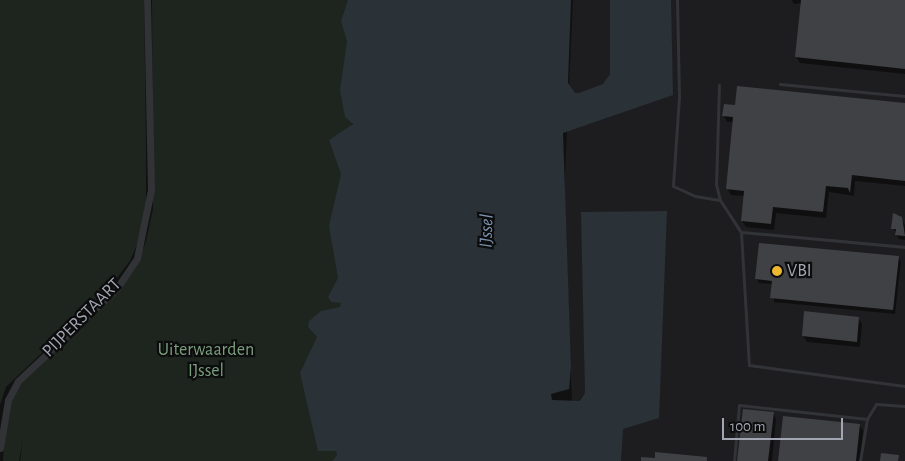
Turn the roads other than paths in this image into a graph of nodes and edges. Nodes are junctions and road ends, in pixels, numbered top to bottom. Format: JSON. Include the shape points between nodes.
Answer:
{"nodes":[{"id":1,"x":147,"y":0,"type":"edge"},
{"id":2,"x":677,"y":0,"type":"edge"},
{"id":3,"x":780,"y":84,"type":"dead end"},
{"id":4,"x":719,"y":85,"type":"dead end"},
{"id":5,"x":905,"y":96,"type":"edge"},
{"id":6,"x":720,"y":200,"type":"junction"},
{"id":7,"x":742,"y":232,"type":"junction"},
{"id":8,"x":905,"y":247,"type":"edge"},
{"id":9,"x":905,"y":386,"type":"edge"},
{"id":10,"x":905,"y":406,"type":"edge"},
{"id":11,"x":867,"y":418,"type":"junction"},
{"id":12,"x":0,"y":448,"type":"edge"},
{"id":13,"x":734,"y":461,"type":"edge"},
{"id":14,"x":860,"y":461,"type":"edge"}],
"edges":[{"from":1,"to":12,"type":"street","name":"PIJPERSTAART","via":[[151,190],[136,258],[117,288],[18,381],[8,400]]},
{"from":2,"to":6,"type":"lane","via":[[679,97],[673,186],[695,196]]},
{"from":3,"to":5,"type":"lane"},
{"from":4,"to":6,"type":"lane","via":[[716,184]]},
{"from":6,"to":7,"type":"lane"},
{"from":7,"to":8,"type":"lane"},
{"from":7,"to":9,"type":"lane","via":[[749,365]]},
{"from":10,"to":11,"type":"lane","via":[[876,404]]},
{"from":11,"to":13,"type":"lane","via":[[739,405]]},
{"from":11,"to":14,"type":"lane"}]}
